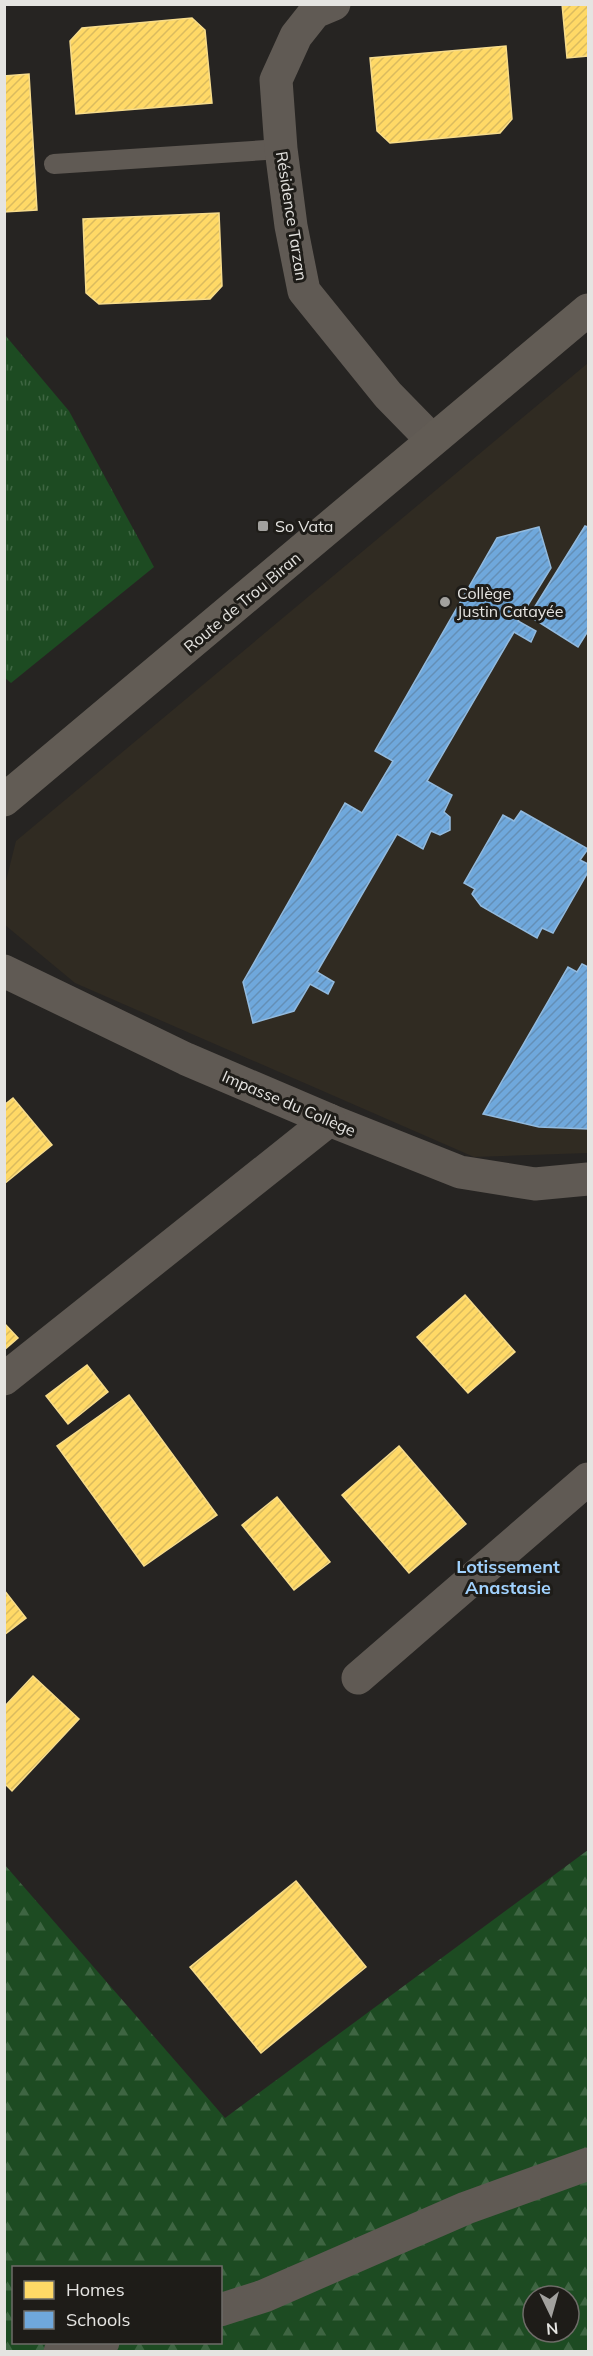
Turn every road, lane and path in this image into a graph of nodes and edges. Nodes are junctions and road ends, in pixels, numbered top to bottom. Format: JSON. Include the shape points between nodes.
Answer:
{"nodes":[{"id":1,"x":334,"y":4,"type":"edge"},
{"id":2,"x":281,"y":148,"type":"junction"},
{"id":3,"x":54,"y":164,"type":"dead end"},
{"id":4,"x":588,"y":310,"type":"edge"},
{"id":5,"x":432,"y":440,"type":"junction"},
{"id":6,"x":4,"y":800,"type":"edge"},
{"id":7,"x":4,"y":971,"type":"edge"},
{"id":8,"x":329,"y":1120,"type":"junction"},
{"id":9,"x":588,"y":1179,"type":"edge"},
{"id":10,"x":4,"y":1380,"type":"edge"},
{"id":11,"x":588,"y":1479,"type":"edge"},
{"id":12,"x":357,"y":1678,"type":"dead end"},
{"id":13,"x":588,"y":2164,"type":"edge"},
{"id":14,"x":222,"y":2309,"type":"edge"},
{"id":15,"x":98,"y":2344,"type":"edge"},
{"id":16,"x":60,"y":2352,"type":"edge"}],
"edges":[{"from":1,"to":2,"type":"street","name":"Résidence Tarzan","via":[[315,12],[296,36],[276,80]]},
{"from":2,"to":3,"type":"lane"},
{"from":2,"to":5,"type":"street","name":"Résidence Tarzan","via":[[304,291],[388,395]]},
{"from":4,"to":5,"type":"main road","name":"Route de Trou Biran"},
{"from":5,"to":6,"type":"main road","name":"Route de Trou Biran"},
{"from":7,"to":8,"type":"street","name":"Impasse du Collège","via":[[186,1059]]},
{"from":8,"to":9,"type":"street","name":"Impasse du Collège","via":[[460,1172],[535,1184]]},
{"from":8,"to":10,"type":"street"},
{"from":11,"to":12,"type":"street"},
{"from":13,"to":14,"type":"street","via":[[466,2208],[264,2296]]},
{"from":15,"to":16,"type":"street"}]}
